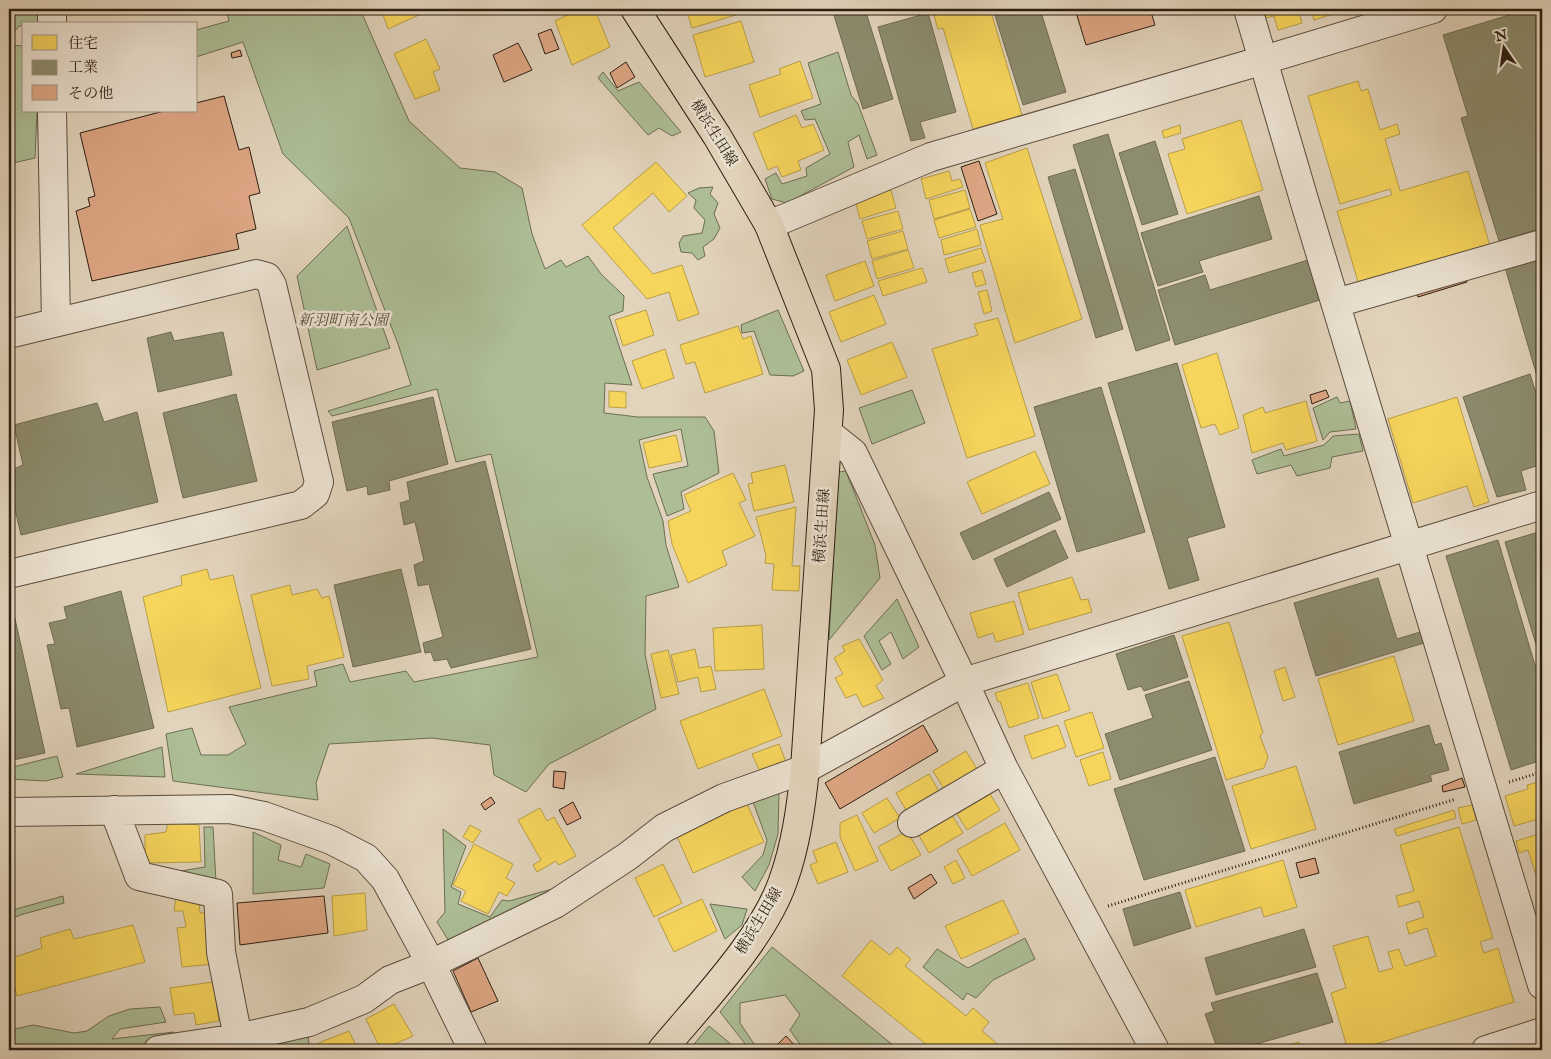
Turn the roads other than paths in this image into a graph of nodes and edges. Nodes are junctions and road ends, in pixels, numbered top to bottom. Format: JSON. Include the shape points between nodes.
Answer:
{"nodes":[{"id":1,"x":52,"y":9,"type":"edge"},
{"id":2,"x":635,"y":9,"type":"edge"},
{"id":3,"x":1248,"y":9,"type":"edge"},
{"id":4,"x":1433,"y":9,"type":"edge"},
{"id":5,"x":52,"y":22,"type":"edge"},
{"id":6,"x":1264,"y":60,"type":"junction"},
{"id":7,"x":52,"y":112,"type":"edge"},
{"id":8,"x":769,"y":225,"type":"junction"},
{"id":9,"x":1542,"y":244,"type":"edge"},
{"id":10,"x":1336,"y":303,"type":"junction"},
{"id":11,"x":56,"y":322,"type":"junction"},
{"id":12,"x":9,"y":334,"type":"edge"},
{"id":13,"x":828,"y":432,"type":"junction"},
{"id":14,"x":1542,"y":505,"type":"edge"},
{"id":15,"x":1410,"y":546,"type":"junction"},
{"id":16,"x":9,"y":574,"type":"edge"},
{"id":17,"x":964,"y":682,"type":"junction"},
{"id":18,"x":805,"y":769,"type":"junction"},
{"id":19,"x":1004,"y":769,"type":"junction"},
{"id":20,"x":114,"y":810,"type":"junction"},
{"id":21,"x":9,"y":812,"type":"edge"},
{"id":22,"x":912,"y":823,"type":"dead end"},
{"id":23,"x":431,"y":964,"type":"junction"},
{"id":24,"x":1542,"y":985,"type":"edge"},
{"id":25,"x":1542,"y":1032,"type":"edge"},
{"id":26,"x":238,"y":1038,"type":"junction"},
{"id":27,"x":174,"y":1049,"type":"edge"},
{"id":28,"x":473,"y":1050,"type":"edge"},
{"id":29,"x":662,"y":1050,"type":"edge"},
{"id":30,"x":1155,"y":1050,"type":"edge"},
{"id":31,"x":1486,"y":1050,"type":"edge"}],
"edges":[{"from":1,"to":5,"type":"street"},
{"from":2,"to":8,"type":"main road","name":"横浜生田線","via":[[717,136]]},
{"from":3,"to":6,"type":"street"},
{"from":4,"to":6,"type":"street"},
{"from":6,"to":8,"type":"street","via":[[931,157]]},
{"from":6,"to":10,"type":"street"},
{"from":7,"to":11,"type":"street"},
{"from":8,"to":13,"type":"main road","name":"横浜生田線","via":[[826,369]]},
{"from":9,"to":10,"type":"street"},
{"from":10,"to":15,"type":"street"},
{"from":11,"to":12,"type":"street"},
{"from":11,"to":16,"type":"street","via":[[256,274],[267,277],[272,286],[319,482],[315,494],[301,505]]},
{"from":13,"to":17,"type":"street","via":[[853,453]]},
{"from":13,"to":18,"type":"main road","name":"横浜生田線"},
{"from":14,"to":15,"type":"street"},
{"from":15,"to":17,"type":"street"},
{"from":15,"to":24,"type":"street"},
{"from":17,"to":18,"type":"street"},
{"from":17,"to":19,"type":"street"},
{"from":18,"to":23,"type":"street","via":[[724,798],[664,828],[555,904]]},
{"from":18,"to":29,"type":"main road","name":"横浜生田線","via":[[793,850],[783,883],[769,911],[730,968]]},
{"from":19,"to":22,"type":"street"},
{"from":19,"to":30,"type":"street"},
{"from":20,"to":21,"type":"street"},
{"from":20,"to":23,"type":"street","via":[[230,809],[264,816],[332,840],[366,858],[385,879]]},
{"from":20,"to":26,"type":"street","via":[[139,876],[218,894],[221,952]]},
{"from":23,"to":26,"type":"street","via":[[390,980],[364,999],[309,1022]]},
{"from":23,"to":28,"type":"street"},
{"from":25,"to":31,"type":"street"},
{"from":26,"to":27,"type":"street"}]}
